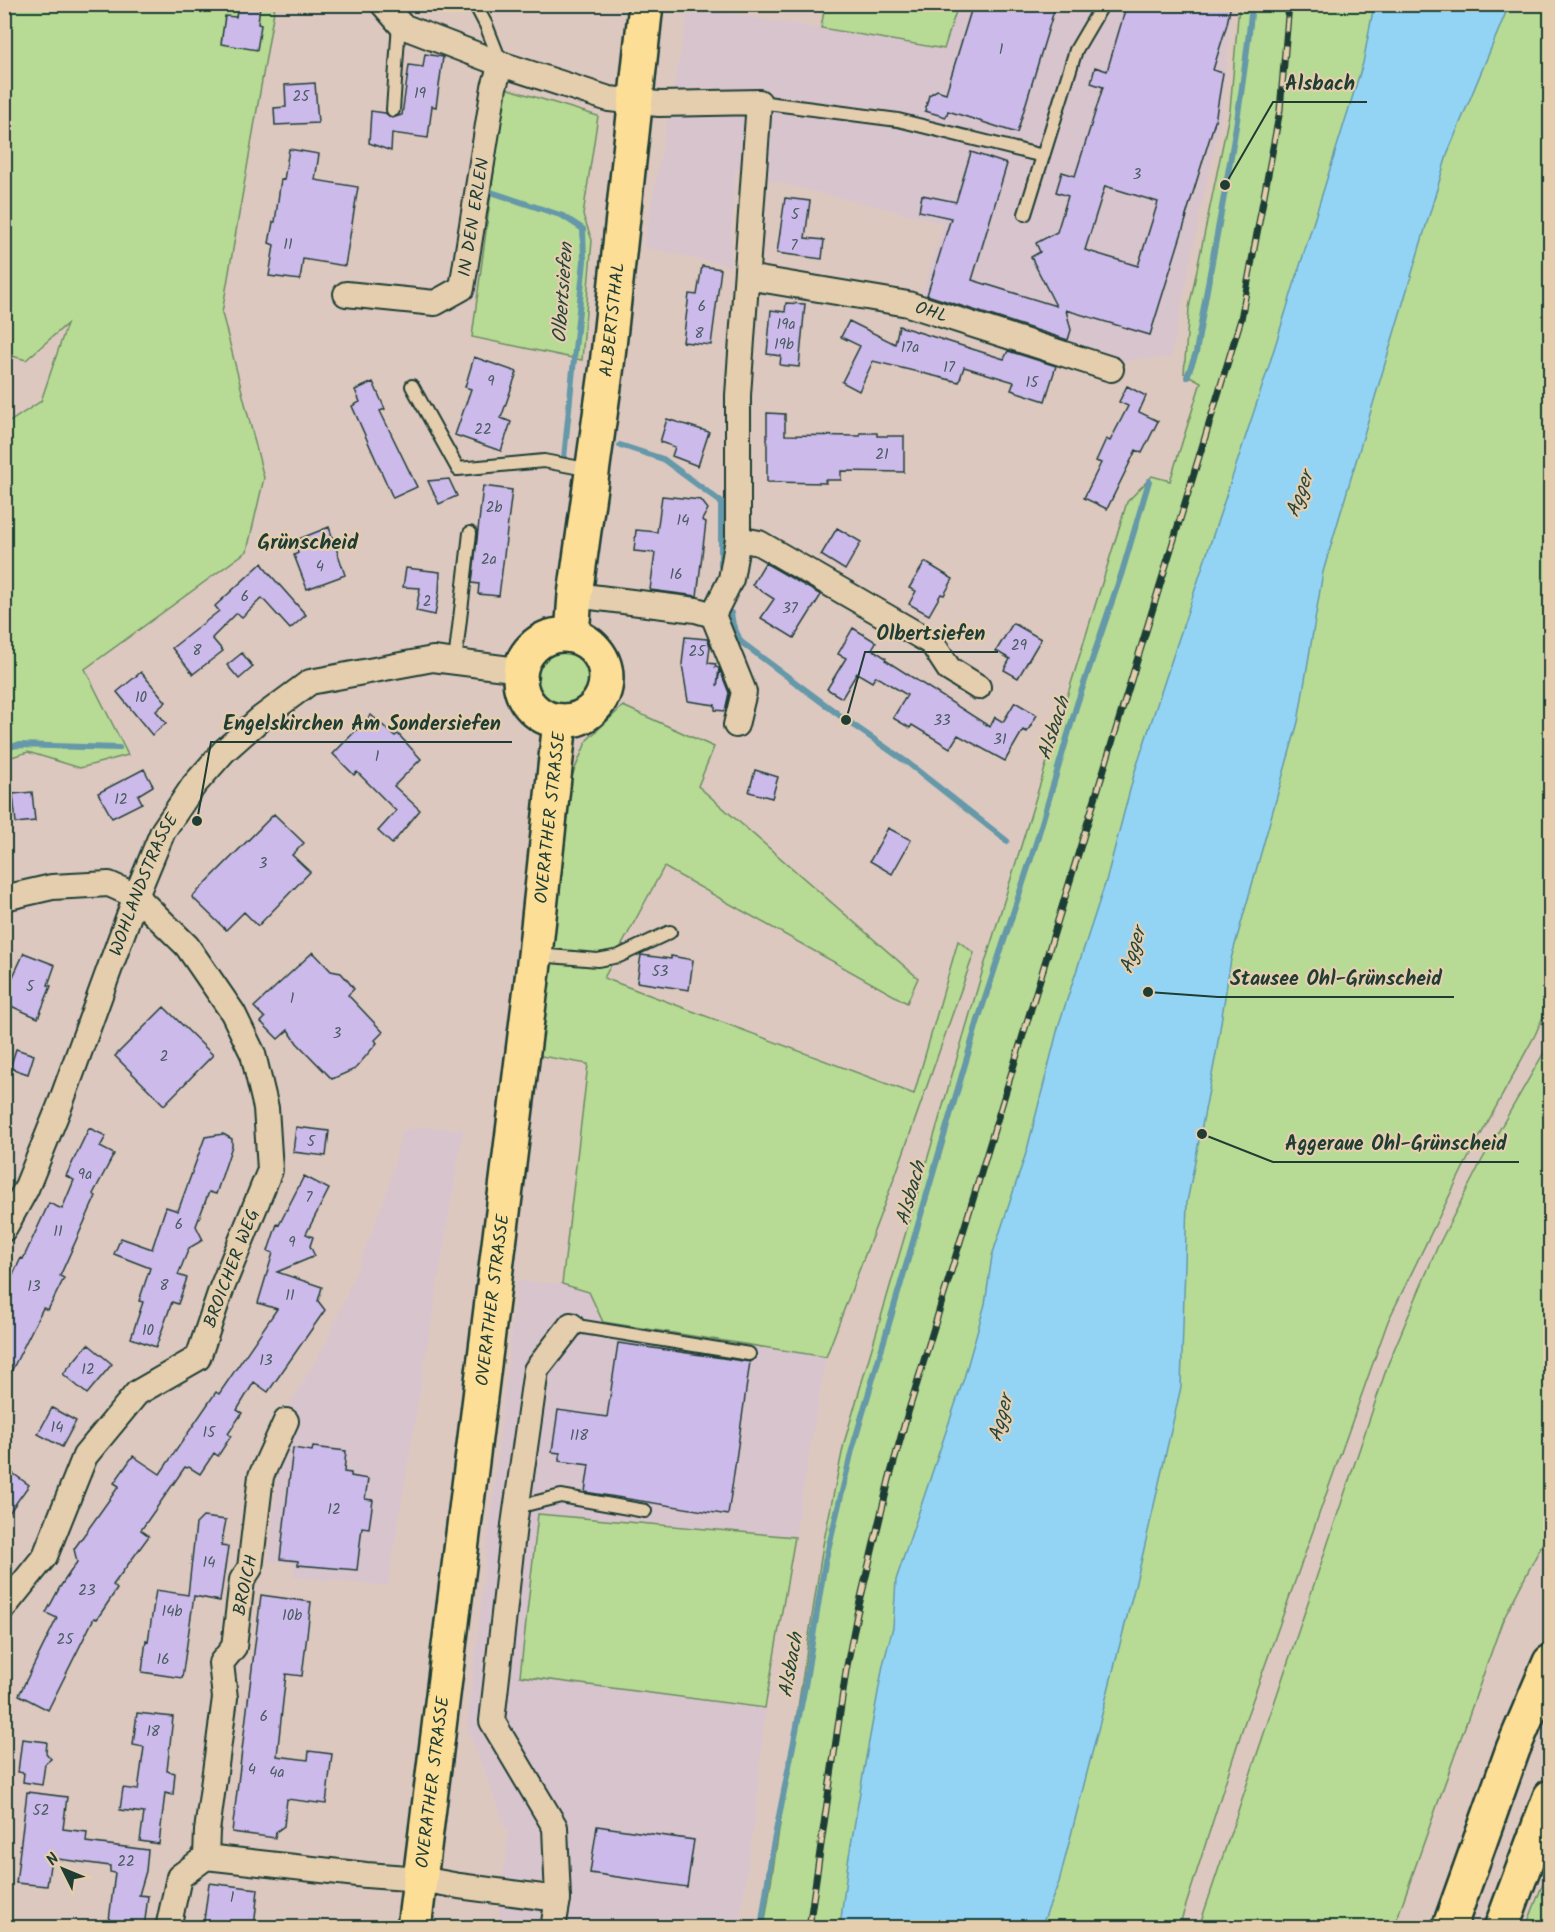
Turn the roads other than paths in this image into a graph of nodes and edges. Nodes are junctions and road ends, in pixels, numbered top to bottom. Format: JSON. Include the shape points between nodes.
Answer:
{"nodes":[{"id":1,"x":383,"y":4,"type":"edge"},
{"id":2,"x":475,"y":4,"type":"edge"},
{"id":3,"x":646,"y":4,"type":"edge"},
{"id":4,"x":1103,"y":4,"type":"edge"},
{"id":5,"x":399,"y":22,"type":"junction"},
{"id":6,"x":501,"y":64,"type":"junction"},
{"id":7,"x":759,"y":102,"type":"junction"},
{"id":8,"x":634,"y":103,"type":"junction"},
{"id":9,"x":393,"y":110,"type":"dead end"},
{"id":10,"x":1043,"y":156,"type":"junction"},
{"id":11,"x":1025,"y":214,"type":"dead end"},
{"id":12,"x":747,"y":277,"type":"junction"},
{"id":13,"x":346,"y":294,"type":"dead end"},
{"id":14,"x":1111,"y":369,"type":"dead end"},
{"id":15,"x":412,"y":386,"type":"dead end"},
{"id":16,"x":593,"y":470,"type":"junction"},
{"id":17,"x":470,"y":533,"type":"dead end"},
{"id":18,"x":738,"y":539,"type":"junction"},
{"id":19,"x":575,"y":595,"type":"junction"},
{"id":20,"x":713,"y":615,"type":"junction"},
{"id":21,"x":572,"y":635,"type":"junction"},
{"id":22,"x":455,"y":662,"type":"junction"},
{"id":23,"x":519,"y":670,"type":"junction"},
{"id":24,"x":978,"y":687,"type":"dead end"},
{"id":25,"x":560,"y":721,"type":"junction"},
{"id":26,"x":736,"y":726,"type":"dead end"},
{"id":27,"x":136,"y":896,"type":"junction"},
{"id":28,"x":4,"y":898,"type":"edge"},
{"id":29,"x":670,"y":932,"type":"dead end"},
{"id":30,"x":535,"y":955,"type":"junction"},
{"id":31,"x":4,"y":1229,"type":"edge"},
{"id":32,"x":571,"y":1325,"type":"joint"},
{"id":33,"x":749,"y":1353,"type":"dead end"},
{"id":34,"x":286,"y":1421,"type":"dead end"},
{"id":35,"x":517,"y":1507,"type":"junction"},
{"id":36,"x":645,"y":1511,"type":"dead end"},
{"id":37,"x":4,"y":1607,"type":"edge"},
{"id":38,"x":1551,"y":1662,"type":"edge"},
{"id":39,"x":1551,"y":1797,"type":"edge"},
{"id":40,"x":206,"y":1857,"type":"junction"},
{"id":41,"x":420,"y":1879,"type":"junction"},
{"id":42,"x":558,"y":1899,"type":"junction"},
{"id":43,"x":168,"y":1928,"type":"edge"},
{"id":44,"x":414,"y":1928,"type":"edge"},
{"id":45,"x":553,"y":1928,"type":"edge"},
{"id":46,"x":1449,"y":1928,"type":"edge"},
{"id":47,"x":1501,"y":1928,"type":"edge"}],
"edges":[{"from":1,"to":5,"type":"street"},
{"from":2,"to":6,"type":"lane"},
{"from":3,"to":8,"type":"main road","name":"ALBERTSTHAL"},
{"from":4,"to":10,"type":"lane","via":[[1076,50]]},
{"from":5,"to":6,"type":"street"},
{"from":5,"to":9,"type":"lane"},
{"from":6,"to":8,"type":"street","via":[[609,99]]},
{"from":6,"to":13,"type":"street","name":"IN DEN ERLEN","via":[[462,288],[435,303]]},
{"from":7,"to":8,"type":"street"},
{"from":7,"to":10,"type":"lane","via":[[898,120]]},
{"from":7,"to":12,"type":"street"},
{"from":8,"to":16,"type":"main road","name":"ALBERTSTHAL"},
{"from":10,"to":11,"type":"lane"},
{"from":12,"to":14,"type":"street","name":"OHL","via":[[908,304]]},
{"from":12,"to":18,"type":"street","via":[[738,396]]},
{"from":15,"to":16,"type":"lane","via":[[458,469],[544,461]]},
{"from":16,"to":19,"type":"main road","name":"ALBERTSTHAL"},
{"from":17,"to":22,"type":"lane"},
{"from":18,"to":20,"type":"street","via":[[731,579]]},
{"from":18,"to":24,"type":"street","via":[[759,543],[932,644],[949,669]]},
{"from":19,"to":20,"type":"street"},
{"from":19,"to":21,"type":"main road","name":"ALBERTSTHAL"},
{"from":20,"to":26,"type":"street","via":[[744,692]]},
{"from":21,"to":23,"type":"main road","via":[[554,634],[538,641]]},
{"from":21,"to":25,"type":"main road","via":[[584,639],[598,652],[606,670],[606,683],[595,707],[573,720]]},
{"from":22,"to":23,"type":"street","name":"WOHLANDSTRASSE"},
{"from":22,"to":27,"type":"street","name":"WOHLANDSTRASSE","via":[[433,659],[310,682],[301,688],[224,751],[194,785],[163,831]]},
{"from":23,"to":25,"type":"main road","via":[[520,688],[528,705],[548,719]]},
{"from":25,"to":30,"type":"main road","name":"OVERATHER STRASSE"},
{"from":27,"to":28,"type":"street","via":[[108,884],[52,887]]},
{"from":27,"to":31,"type":"street","name":"WOHLANDSTRASSE","via":[[60,1105],[26,1189]]},
{"from":27,"to":37,"type":"street","name":"BROICHER WEG","via":[[187,946],[232,1013],[253,1054],[266,1108],[270,1170],[198,1358],[137,1393],[85,1456],[45,1556]]},
{"from":29,"to":30,"type":"lane","via":[[619,956],[598,960]]},
{"from":30,"to":41,"type":"main road","name":"OVERATHER STRASSE"},
{"from":32,"to":33,"type":"lane"},
{"from":32,"to":35,"type":"street","via":[[536,1370]]},
{"from":34,"to":40,"type":"street","name":"BROICH","via":[[261,1476],[250,1568],[242,1580],[234,1647],[221,1663],[225,1698]]},
{"from":35,"to":36,"type":"lane","via":[[561,1496]]},
{"from":35,"to":42,"type":"street","via":[[492,1721],[555,1827]]},
{"from":38,"to":46,"type":"main road","via":[[1513,1749]]},
{"from":39,"to":47,"type":"main road"},
{"from":40,"to":41,"type":"street"},
{"from":40,"to":43,"type":"street","via":[[178,1877]]},
{"from":41,"to":42,"type":"street","name":"OVERATHER STRASSE"},
{"from":41,"to":44,"type":"main road","name":"OVERATHER STRASSE"},
{"from":42,"to":45,"type":"street"}]}
